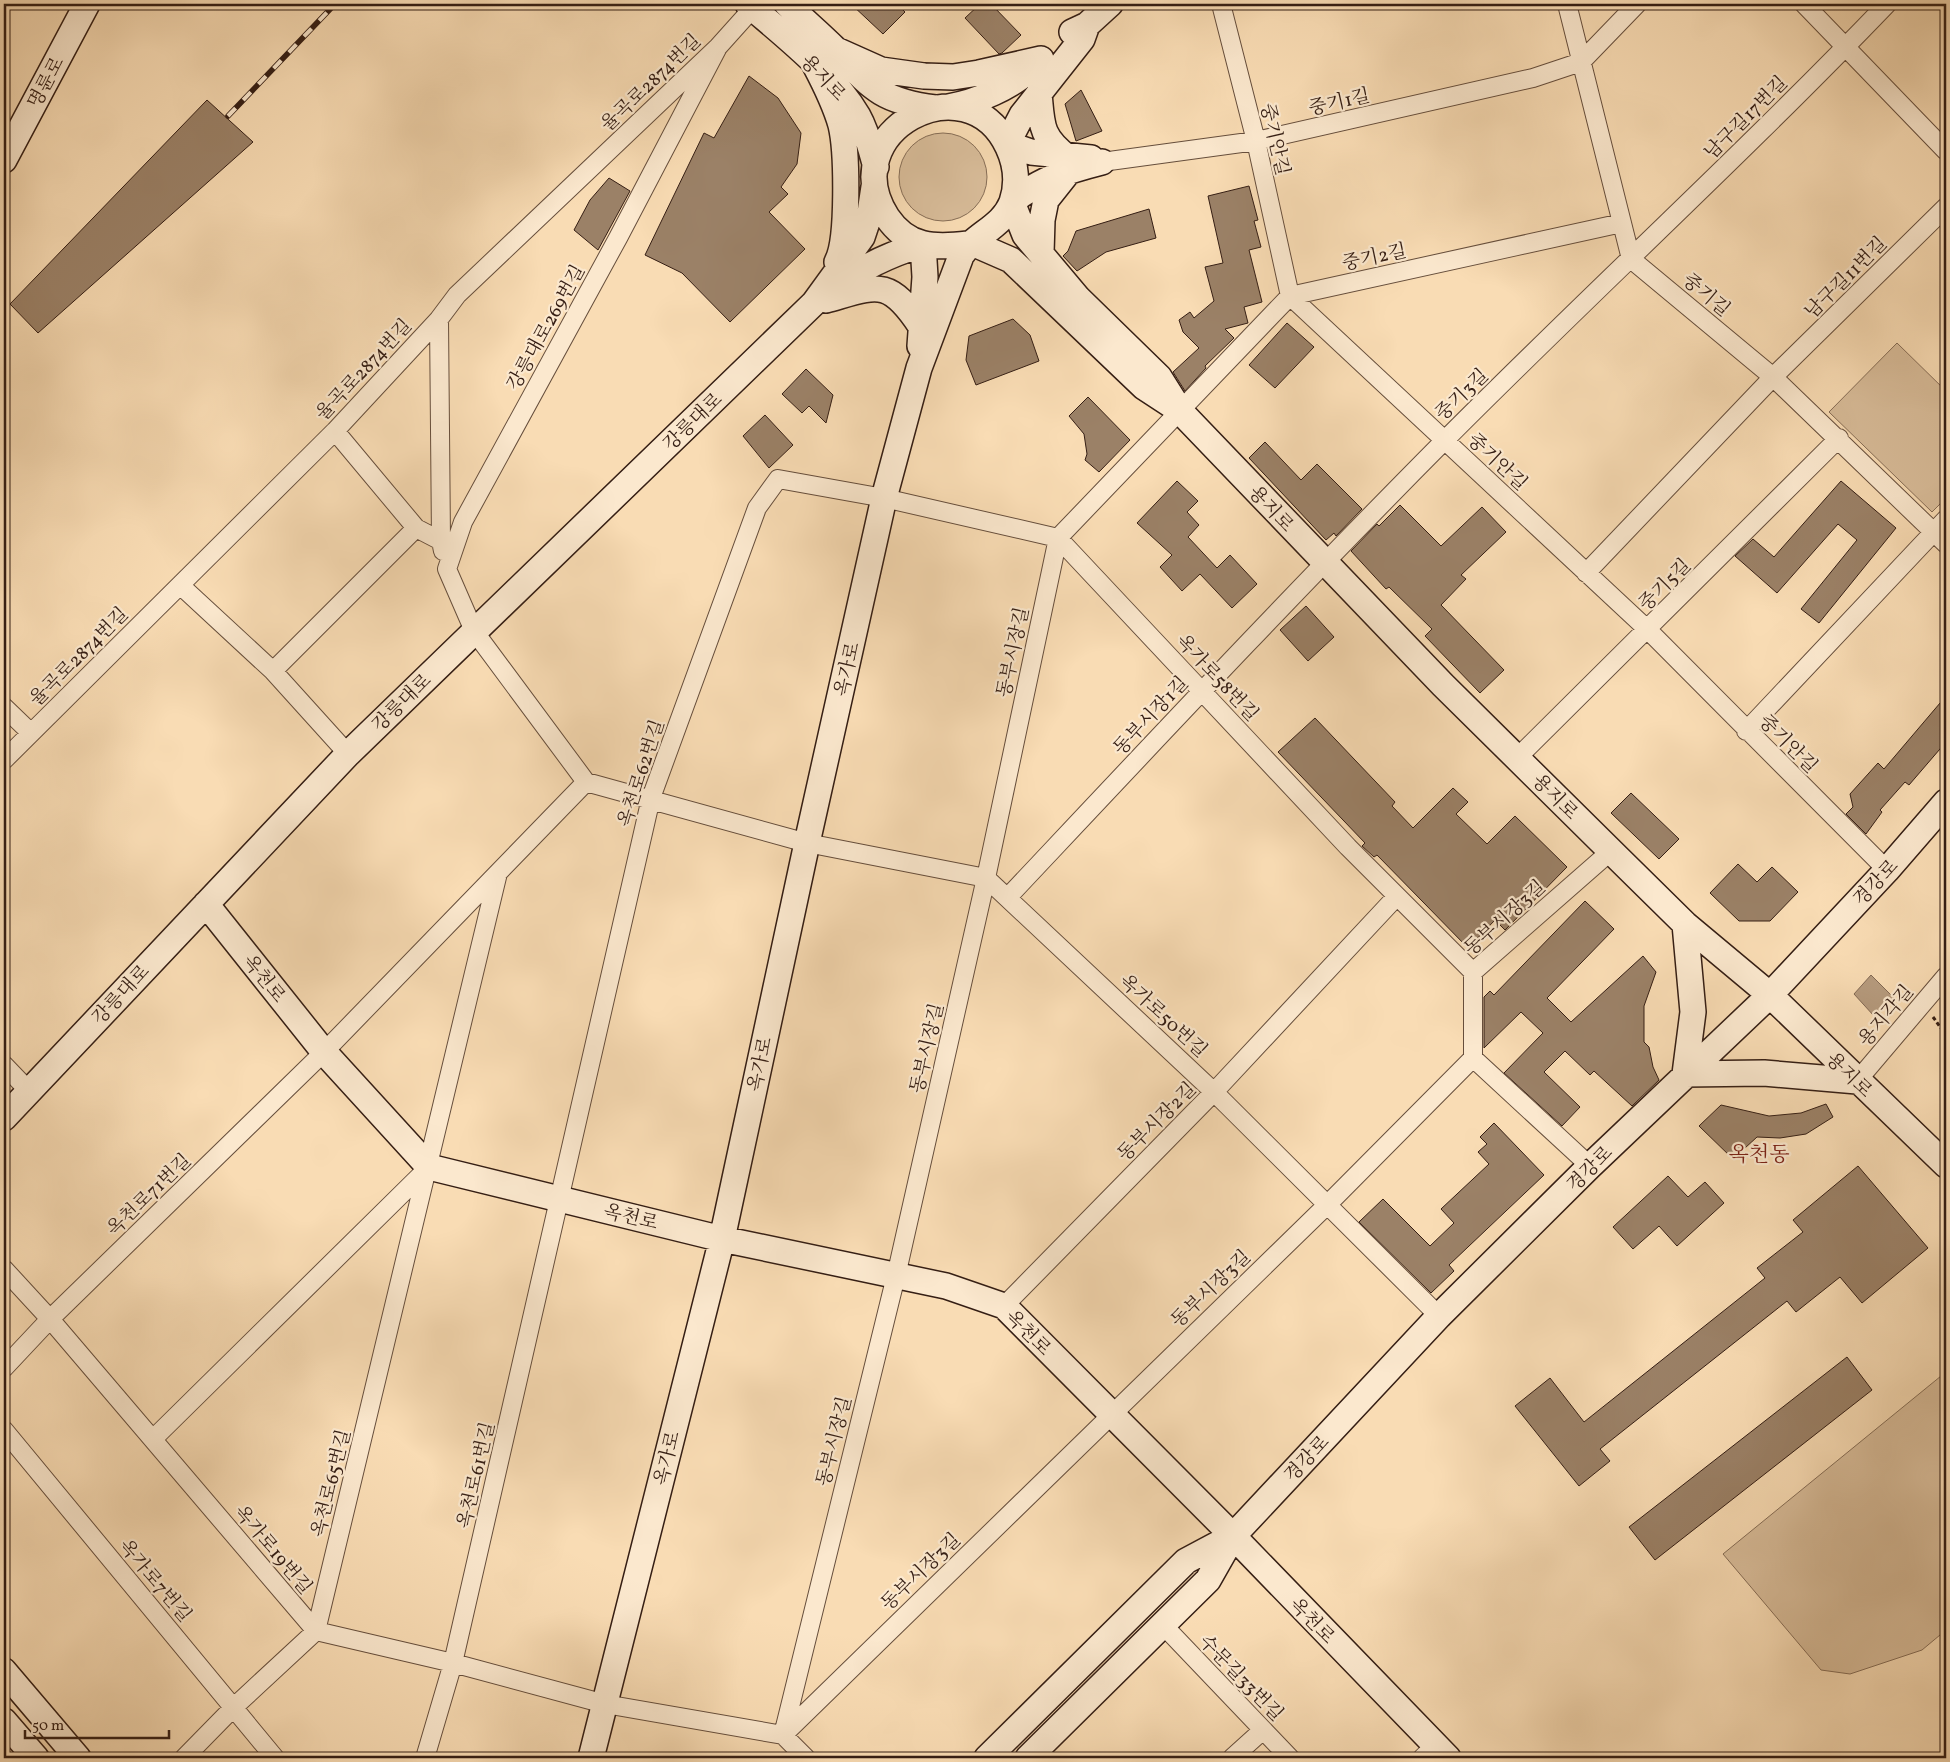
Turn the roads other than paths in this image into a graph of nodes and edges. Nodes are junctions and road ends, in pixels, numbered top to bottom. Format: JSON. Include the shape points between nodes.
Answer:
{"nodes":[{"id":1,"x":87,"y":4,"type":"edge"},
{"id":2,"x":787,"y":4,"type":"edge"},
{"id":3,"x":1110,"y":4,"type":"edge"},
{"id":4,"x":1221,"y":4,"type":"edge"},
{"id":5,"x":1567,"y":4,"type":"edge"},
{"id":6,"x":1637,"y":4,"type":"edge"},
{"id":7,"x":1804,"y":4,"type":"edge"},
{"id":8,"x":1887,"y":4,"type":"edge"},
{"id":9,"x":750,"y":6,"type":"edge"},
{"id":10,"x":1087,"y":25,"type":"junction"},
{"id":11,"x":1847,"y":46,"type":"junction"},
{"id":12,"x":718,"y":47,"type":"junction"},
{"id":13,"x":834,"y":49,"type":"junction"},
{"id":14,"x":1042,"y":59,"type":"junction"},
{"id":15,"x":1581,"y":62,"type":"junction"},
{"id":16,"x":815,"y":65,"type":"junction"},
{"id":17,"x":1039,"y":93,"type":"junction"},
{"id":18,"x":942,"y":108,"type":"junction"},
{"id":19,"x":1256,"y":141,"type":"junction"},
{"id":20,"x":1007,"y":144,"type":"junction"},
{"id":21,"x":1946,"y":151,"type":"edge"},
{"id":22,"x":4,"y":160,"type":"edge"},
{"id":23,"x":1102,"y":162,"type":"joint"},
{"id":24,"x":1068,"y":164,"type":"junction"},
{"id":25,"x":875,"y":174,"type":"junction"},
{"id":26,"x":1012,"y":202,"type":"junction"},
{"id":27,"x":1946,"y":207,"type":"edge"},
{"id":28,"x":1622,"y":223,"type":"junction"},
{"id":29,"x":923,"y":244,"type":"junction"},
{"id":30,"x":970,"y":244,"type":"junction"},
{"id":31,"x":1041,"y":253,"type":"junction"},
{"id":32,"x":1631,"y":259,"type":"junction"},
{"id":33,"x":1011,"y":260,"type":"junction"},
{"id":34,"x":1290,"y":296,"type":"junction"},
{"id":35,"x":946,"y":297,"type":"junction"},
{"id":36,"x":814,"y":303,"type":"junction"},
{"id":37,"x":439,"y":319,"type":"junction"},
{"id":38,"x":920,"y":325,"type":"junction"},
{"id":39,"x":919,"y":368,"type":"junction"},
{"id":40,"x":1773,"y":377,"type":"junction"},
{"id":41,"x":1181,"y":412,"type":"junction"},
{"id":42,"x":335,"y":431,"type":"junction"},
{"id":43,"x":1839,"y":438,"type":"junction"},
{"id":44,"x":1445,"y":440,"type":"junction"},
{"id":45,"x":884,"y":498,"type":"junction"},
{"id":46,"x":1946,"y":519,"type":"edge"},
{"id":47,"x":416,"y":528,"type":"junction"},
{"id":48,"x":1058,"y":538,"type":"junction"},
{"id":49,"x":1940,"y":538,"type":"edge"},
{"id":50,"x":440,"y":541,"type":"junction"},
{"id":51,"x":1324,"y":563,"type":"junction"},
{"id":52,"x":447,"y":569,"type":"junction"},
{"id":53,"x":1586,"y":573,"type":"junction"},
{"id":54,"x":180,"y":584,"type":"junction"},
{"id":55,"x":1648,"y":630,"type":"junction"},
{"id":56,"x":474,"y":631,"type":"junction"},
{"id":57,"x":273,"y":671,"type":"junction"},
{"id":58,"x":1202,"y":690,"type":"junction"},
{"id":59,"x":4,"y":707,"type":"edge"},
{"id":60,"x":1746,"y":731,"type":"junction"},
{"id":61,"x":31,"y":734,"type":"junction"},
{"id":62,"x":348,"y":754,"type":"junction"},
{"id":63,"x":1518,"y":757,"type":"junction"},
{"id":64,"x":4,"y":760,"type":"edge"},
{"id":65,"x":586,"y":782,"type":"junction"},
{"id":66,"x":651,"y":798,"type":"junction"},
{"id":67,"x":1946,"y":802,"type":"edge"},
{"id":68,"x":807,"y":843,"type":"junction"},
{"id":69,"x":1611,"y":851,"type":"junction"},
{"id":70,"x":1887,"y":870,"type":"junction"},
{"id":71,"x":498,"y":874,"type":"junction"},
{"id":72,"x":986,"y":878,"type":"junction"},
{"id":73,"x":1397,"y":896,"type":"junction"},
{"id":74,"x":1008,"y":897,"type":"junction"},
{"id":75,"x":206,"y":904,"type":"junction"},
{"id":76,"x":1685,"y":924,"type":"junction"},
{"id":77,"x":1473,"y":972,"type":"junction"},
{"id":78,"x":1946,"y":976,"type":"edge"},
{"id":79,"x":1770,"y":995,"type":"junction"},
{"id":80,"x":324,"y":1052,"type":"junction"},
{"id":81,"x":1473,"y":1058,"type":"junction"},
{"id":82,"x":4,"y":1065,"type":"edge"},
{"id":83,"x":1685,"y":1074,"type":"junction"},
{"id":84,"x":1857,"y":1081,"type":"junction"},
{"id":85,"x":29,"y":1091,"type":"junction"},
{"id":86,"x":1214,"y":1092,"type":"junction"},
{"id":87,"x":4,"y":1118,"type":"edge"},
{"id":88,"x":1946,"y":1165,"type":"edge"},
{"id":89,"x":1590,"y":1166,"type":"junction"},
{"id":90,"x":429,"y":1168,"type":"junction"},
{"id":91,"x":560,"y":1199,"type":"junction"},
{"id":92,"x":1328,"y":1204,"type":"junction"},
{"id":93,"x":722,"y":1238,"type":"junction"},
{"id":94,"x":4,"y":1269,"type":"edge"},
{"id":95,"x":896,"y":1276,"type":"junction"},
{"id":96,"x":1004,"y":1306,"type":"junction"},
{"id":97,"x":1439,"y":1316,"type":"junction"},
{"id":98,"x":50,"y":1319,"type":"junction"},
{"id":99,"x":4,"y":1368,"type":"edge"},
{"id":100,"x":1110,"y":1414,"type":"junction"},
{"id":101,"x":4,"y":1430,"type":"edge"},
{"id":102,"x":153,"y":1439,"type":"junction"},
{"id":103,"x":1233,"y":1536,"type":"junction"},
{"id":104,"x":1163,"y":1625,"type":"junction"},
{"id":105,"x":316,"y":1631,"type":"junction"},
{"id":106,"x":453,"y":1663,"type":"junction"},
{"id":107,"x":4,"y":1671,"type":"edge"},
{"id":108,"x":605,"y":1704,"type":"junction"},
{"id":109,"x":234,"y":1707,"type":"junction"},
{"id":110,"x":4,"y":1721,"type":"edge"},
{"id":111,"x":1263,"y":1730,"type":"junction"},
{"id":112,"x":782,"y":1735,"type":"junction"},
{"id":113,"x":1435,"y":1754,"type":"edge"},
{"id":114,"x":36,"y":1758,"type":"edge"},
{"id":115,"x":78,"y":1758,"type":"edge"},
{"id":116,"x":184,"y":1758,"type":"edge"},
{"id":117,"x":275,"y":1758,"type":"edge"},
{"id":118,"x":425,"y":1758,"type":"edge"},
{"id":119,"x":591,"y":1758,"type":"edge"},
{"id":120,"x":806,"y":1758,"type":"edge"},
{"id":121,"x":987,"y":1758,"type":"edge"},
{"id":122,"x":1028,"y":1758,"type":"edge"},
{"id":123,"x":1232,"y":1758,"type":"edge"},
{"id":124,"x":1290,"y":1758,"type":"edge"}],
"edges":[{"from":1,"to":22,"type":"street","name":"명륜로"},
{"from":2,"to":13,"type":"street","name":"용지로"},
{"from":3,"to":10,"type":"street"},
{"from":4,"to":19,"type":"street","name":"중기안길"},
{"from":5,"to":15,"type":"street"},
{"from":6,"to":15,"type":"street"},
{"from":7,"to":11,"type":"street"},
{"from":8,"to":11,"type":"street","name":"남구길17번길"},
{"from":9,"to":12,"type":"street","name":"율곡로2874번길"},
{"from":9,"to":16,"type":"street","name":"용지로"},
{"from":10,"to":14,"type":"street","via":[[1070,33]]},
{"from":10,"to":17,"type":"street","via":[[1082,39]]},
{"from":11,"to":21,"type":"street"},
{"from":11,"to":32,"type":"street","name":"남구길17번길"},
{"from":12,"to":37,"type":"street","name":"율곡로2874번길","via":[[457,295]]},
{"from":12,"to":52,"type":"street","name":"강릉대로269번길","via":[[463,522]]},
{"from":13,"to":14,"type":"street","via":[[881,70],[931,76],[953,77]]},
{"from":13,"to":18,"type":"street","name":"용지로","via":[[883,95],[908,105]]},
{"from":14,"to":18,"type":"street","via":[[1031,70],[996,92],[962,105]]},
{"from":15,"to":19,"type":"street","name":"중기1길","via":[[1533,78]]},
{"from":15,"to":28,"type":"street"},
{"from":16,"to":25,"type":"street","name":"용지로","via":[[836,86],[858,116],[868,139]]},
{"from":16,"to":36,"type":"street","via":[[841,126],[845,231],[841,254]]},
{"from":17,"to":20,"type":"street","via":[[1022,115]]},
{"from":17,"to":24,"type":"street","via":[[1045,134]]},
{"from":18,"to":20,"type":"street","via":[[968,111],[988,121]]},
{"from":18,"to":25,"type":"street","via":[[924,110],[904,120],[888,136],[877,158]]},
{"from":19,"to":23,"type":"street","name":"중기1길"},
{"from":19,"to":34,"type":"street","name":"중기안길"},
{"from":20,"to":24,"type":"street"},
{"from":20,"to":26,"type":"street","via":[[1016,180]]},
{"from":23,"to":24,"type":"street"},
{"from":24,"to":26,"type":"street"},
{"from":24,"to":31,"type":"street","via":[[1046,200]]},
{"from":25,"to":29,"type":"street","via":[[880,205],[893,226]]},
{"from":25,"to":36,"type":"street","via":[[870,213],[862,237]]},
{"from":26,"to":30,"type":"street","via":[[1000,222]]},
{"from":26,"to":31,"type":"street","name":"용지로","via":[[1025,235]]},
{"from":27,"to":40,"type":"street","name":"남구길11번길"},
{"from":28,"to":32,"type":"street"},
{"from":28,"to":34,"type":"street","name":"중기2길"},
{"from":29,"to":30,"type":"street","via":[[936,248]]},
{"from":29,"to":36,"type":"street","via":[[861,268]]},
{"from":29,"to":38,"type":"street"},
{"from":30,"to":33,"type":"street"},
{"from":30,"to":35,"type":"street","via":[[957,264]]},
{"from":31,"to":41,"type":"street","name":"용지로","via":[[1078,298],[1159,377]]},
{"from":32,"to":40,"type":"street","name":"중기길"},
{"from":32,"to":44,"type":"street","name":"중기3길"},
{"from":33,"to":35,"type":"street","via":[[990,259],[973,263],[960,274]]},
{"from":33,"to":41,"type":"street","name":"용지로","via":[[1144,388]]},
{"from":34,"to":41,"type":"street"},
{"from":34,"to":44,"type":"street","name":"중기안길"},
{"from":35,"to":39,"type":"street"},
{"from":36,"to":38,"type":"street","via":[[881,288],[897,295]]},
{"from":36,"to":56,"type":"street","name":"강릉대로"},
{"from":37,"to":42,"type":"street","name":"율곡로2874번길"},
{"from":37,"to":50,"type":"street"},
{"from":38,"to":39,"type":"street"},
{"from":39,"to":45,"type":"street","name":"옥가로"},
{"from":40,"to":43,"type":"street","name":"중기길"},
{"from":40,"to":53,"type":"street","name":"남구길11번길"},
{"from":41,"to":48,"type":"street"},
{"from":41,"to":51,"type":"street","name":"용지로"},
{"from":42,"to":47,"type":"street"},
{"from":42,"to":54,"type":"street","name":"율곡로2874번길"},
{"from":43,"to":49,"type":"street","name":"중기길"},
{"from":43,"to":55,"type":"street","name":"중기5길"},
{"from":44,"to":51,"type":"street","name":"중기3길"},
{"from":44,"to":53,"type":"street","name":"중기안길"},
{"from":45,"to":48,"type":"street"},
{"from":45,"to":66,"type":"street","name":"옥천로62번길","via":[[778,479],[757,508]]},
{"from":45,"to":68,"type":"street","name":"옥가로"},
{"from":46,"to":49,"type":"street"},
{"from":47,"to":50,"type":"street"},
{"from":47,"to":57,"type":"street"},
{"from":48,"to":58,"type":"street","name":"옥가로58번길"},
{"from":48,"to":72,"type":"street","name":"동부시장길"},
{"from":49,"to":60,"type":"street"},
{"from":50,"to":52,"type":"street"},
{"from":51,"to":58,"type":"street","name":"동부시장1길"},
{"from":51,"to":63,"type":"street","name":"용지로"},
{"from":52,"to":56,"type":"street"},
{"from":53,"to":55,"type":"street","name":"중기안길"},
{"from":54,"to":57,"type":"street"},
{"from":54,"to":61,"type":"street","name":"율곡로2874번길"},
{"from":55,"to":60,"type":"street","name":"중기안길"},
{"from":55,"to":63,"type":"street","name":"중기5길"},
{"from":56,"to":62,"type":"street","name":"강릉대로"},
{"from":56,"to":65,"type":"street"},
{"from":57,"to":62,"type":"street"},
{"from":58,"to":73,"type":"street","name":"옥가로58번길"},
{"from":58,"to":74,"type":"street","name":"동부시장1길"},
{"from":59,"to":61,"type":"street"},
{"from":60,"to":70,"type":"street","name":"중기안길"},
{"from":61,"to":64,"type":"street","name":"율곡로2874번길"},
{"from":62,"to":75,"type":"street","name":"강릉대로"},
{"from":63,"to":69,"type":"street","name":"용지로"},
{"from":65,"to":66,"type":"street","name":"옥가로50번길"},
{"from":65,"to":71,"type":"street"},
{"from":66,"to":68,"type":"street","name":"옥가로50번길"},
{"from":66,"to":91,"type":"street","name":"옥천로62번길"},
{"from":67,"to":70,"type":"street","name":"경강로"},
{"from":68,"to":72,"type":"street","name":"옥가로50번길"},
{"from":68,"to":93,"type":"street","name":"옥가로"},
{"from":69,"to":76,"type":"street","name":"용지로"},
{"from":69,"to":77,"type":"street","name":"동부시장3길"},
{"from":70,"to":79,"type":"street","name":"경강로"},
{"from":71,"to":80,"type":"street"},
{"from":71,"to":90,"type":"street"},
{"from":72,"to":74,"type":"street","name":"옥가로50번길"},
{"from":72,"to":95,"type":"street","name":"동부시장길"},
{"from":73,"to":77,"type":"street","name":"옥가로58번길"},
{"from":73,"to":86,"type":"street","name":"동부시장2길"},
{"from":74,"to":86,"type":"street","name":"옥가로50번길"},
{"from":75,"to":80,"type":"street","name":"옥천로"},
{"from":75,"to":85,"type":"street","name":"강릉대로"},
{"from":76,"to":79,"type":"street","name":"용지로"},
{"from":76,"to":83,"type":"street","via":[[1693,1012]]},
{"from":77,"to":81,"type":"street","name":"동부시장3길"},
{"from":78,"to":84,"type":"street","name":"용지각길"},
{"from":79,"to":83,"type":"street","name":"경강로"},
{"from":79,"to":84,"type":"street","name":"용지로"},
{"from":80,"to":90,"type":"street","name":"옥천로"},
{"from":80,"to":98,"type":"street","name":"옥천로71번길"},
{"from":81,"to":89,"type":"street"},
{"from":81,"to":92,"type":"street","name":"동부시장3길"},
{"from":82,"to":85,"type":"street"},
{"from":83,"to":84,"type":"street","via":[[1764,1073]]},
{"from":83,"to":89,"type":"street","name":"경강로"},
{"from":84,"to":88,"type":"street","name":"용지로"},
{"from":85,"to":87,"type":"street","name":"강릉대로"},
{"from":86,"to":92,"type":"street","name":"옥가로50번길"},
{"from":86,"to":96,"type":"street","name":"동부시장2길"},
{"from":89,"to":97,"type":"street","name":"경강로"},
{"from":90,"to":91,"type":"street","name":"옥천로"},
{"from":90,"to":102,"type":"street"},
{"from":90,"to":105,"type":"street","name":"옥천로65번길"},
{"from":91,"to":93,"type":"street","name":"옥천로"},
{"from":91,"to":106,"type":"street","name":"옥천로61번길"},
{"from":92,"to":97,"type":"street","name":"옥가로50번길"},
{"from":92,"to":100,"type":"street","name":"동부시장3길"},
{"from":93,"to":95,"type":"street","name":"옥천로"},
{"from":93,"to":108,"type":"street","name":"옥가로"},
{"from":94,"to":98,"type":"street","name":"옥가로19번길"},
{"from":95,"to":96,"type":"street","name":"옥천로","via":[[946,1286]]},
{"from":95,"to":112,"type":"street","name":"동부시장길"},
{"from":96,"to":100,"type":"street","name":"옥천로"},
{"from":97,"to":103,"type":"street","name":"경강로"},
{"from":98,"to":99,"type":"street","name":"옥천로71번길"},
{"from":98,"to":102,"type":"street","name":"옥가로19번길"},
{"from":100,"to":103,"type":"street","name":"옥천로"},
{"from":100,"to":112,"type":"street","name":"동부시장3길"},
{"from":101,"to":109,"type":"street","name":"옥가로7번길"},
{"from":102,"to":105,"type":"street","name":"옥가로19번길"},
{"from":103,"to":104,"type":"street","name":"경강로","via":[[1208,1580]]},
{"from":103,"to":113,"type":"street","name":"옥천로"},
{"from":103,"to":121,"type":"street","name":"경강로","via":[[1186,1561]]},
{"from":104,"to":111,"type":"street","name":"수문길33번길"},
{"from":104,"to":122,"type":"street","name":"경강로"},
{"from":105,"to":106,"type":"street"},
{"from":105,"to":109,"type":"street"},
{"from":106,"to":108,"type":"street"},
{"from":106,"to":118,"type":"street","name":"옥천로61번길"},
{"from":107,"to":115,"type":"street"},
{"from":108,"to":112,"type":"street"},
{"from":108,"to":119,"type":"street","name":"옥가로"},
{"from":109,"to":116,"type":"street"},
{"from":109,"to":117,"type":"street","name":"옥가로7번길"},
{"from":110,"to":114,"type":"street"},
{"from":111,"to":123,"type":"street"},
{"from":111,"to":124,"type":"street","name":"수문길33번길"},
{"from":112,"to":120,"type":"street"}]}
